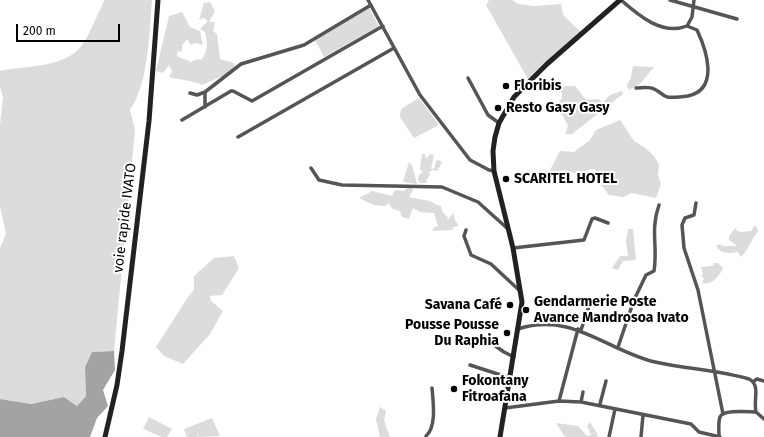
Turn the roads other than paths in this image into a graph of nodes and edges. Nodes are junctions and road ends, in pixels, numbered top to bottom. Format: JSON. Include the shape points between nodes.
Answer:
{"nodes":[{"id":1,"x":158,"y":0,"type":"edge"},
{"id":2,"x":368,"y":0,"type":"edge"},
{"id":3,"x":620,"y":0,"type":"edge"},
{"id":4,"x":670,"y":0,"type":"edge"},
{"id":5,"x":694,"y":0,"type":"edge"},
{"id":6,"x":371,"y":5,"type":"junction"},
{"id":7,"x":693,"y":7,"type":"junction"},
{"id":8,"x":737,"y":19,"type":"dead end"},
{"id":9,"x":383,"y":26,"type":"junction"},
{"id":10,"x":687,"y":26,"type":"junction"},
{"id":11,"x":394,"y":48,"type":"junction"},
{"id":12,"x":468,"y":78,"type":"dead end"},
{"id":13,"x":636,"y":88,"type":"dead end"},
{"id":14,"x":205,"y":92,"type":"junction"},
{"id":15,"x":190,"y":93,"type":"dead end"},
{"id":16,"x":205,"y":107,"type":"junction"},
{"id":17,"x":182,"y":120,"type":"dead end"},
{"id":18,"x":499,"y":123,"type":"junction"},
{"id":19,"x":238,"y":137,"type":"dead end"},
{"id":20,"x":311,"y":168,"type":"dead end"},
{"id":21,"x":494,"y":171,"type":"junction"},
{"id":22,"x":696,"y":203,"type":"dead end"},
{"id":23,"x":659,"y":205,"type":"dead end"},
{"id":24,"x":608,"y":222,"type":"dead end"},
{"id":25,"x":509,"y":229,"type":"junction"},
{"id":26,"x":466,"y":230,"type":"dead end"},
{"id":27,"x":513,"y":248,"type":"junction"},
{"id":28,"x":521,"y":292,"type":"junction"},
{"id":29,"x":590,"y":303,"type":"dead end"},
{"id":30,"x":579,"y":329,"type":"junction"},
{"id":31,"x":518,"y":330,"type":"junction"},
{"id":32,"x":484,"y":338,"type":"dead end"},
{"id":33,"x":618,"y":347,"type":"junction"},
{"id":34,"x":514,"y":357,"type":"junction"},
{"id":35,"x":470,"y":365,"type":"dead end"},
{"id":36,"x":715,"y":372,"type":"junction"},
{"id":37,"x":510,"y":378,"type":"junction"},
{"id":38,"x":764,"y":380,"type":"edge"},
{"id":39,"x":754,"y":381,"type":"junction"},
{"id":40,"x":606,"y":382,"type":"dead end"},
{"id":41,"x":432,"y":388,"type":"dead end"},
{"id":42,"x":583,"y":392,"type":"dead end"},
{"id":43,"x":559,"y":402,"type":"junction"},
{"id":44,"x":581,"y":402,"type":"junction"},
{"id":45,"x":600,"y":404,"type":"junction"},
{"id":46,"x":505,"y":408,"type":"junction"},
{"id":47,"x":615,"y":409,"type":"junction"},
{"id":48,"x":756,"y":412,"type":"junction"},
{"id":49,"x":723,"y":414,"type":"junction"},
{"id":50,"x":643,"y":415,"type":"junction"},
{"id":51,"x":764,"y":418,"type":"edge"},
{"id":52,"x":430,"y":435,"type":"edge"},
{"id":53,"x":426,"y":436,"type":"edge"},
{"id":54,"x":719,"y":436,"type":"edge"},
{"id":55,"x":104,"y":437,"type":"edge"},
{"id":56,"x":500,"y":437,"type":"edge"},
{"id":57,"x":608,"y":437,"type":"edge"},
{"id":58,"x":641,"y":437,"type":"edge"}],
"edges":[{"from":1,"to":55,"type":"main road","name":"voie rapide IVATO","via":[[149,121],[122,351],[117,385]]},
{"from":2,"to":6,"type":"street"},
{"from":3,"to":10,"type":"street","via":[[654,24],[676,29]]},
{"from":3,"to":18,"type":"main road","via":[[529,81],[514,97]]},
{"from":4,"to":7,"type":"street"},
{"from":5,"to":7,"type":"street"},
{"from":6,"to":9,"type":"street"},
{"from":6,"to":14,"type":"street","via":[[299,47],[241,64]]},
{"from":7,"to":8,"type":"street"},
{"from":7,"to":10,"type":"street"},
{"from":9,"to":11,"type":"street"},
{"from":9,"to":16,"type":"street","via":[[252,101],[233,91]]},
{"from":10,"to":13,"type":"street","via":[[697,30],[708,61],[707,77],[702,87],[694,94],[679,98],[666,96],[653,88]]},
{"from":11,"to":19,"type":"street"},
{"from":11,"to":21,"type":"street","via":[[430,110],[470,160]]},
{"from":12,"to":18,"type":"street","via":[[488,115]]},
{"from":14,"to":15,"type":"street","via":[[197,96]]},
{"from":14,"to":16,"type":"street"},
{"from":16,"to":17,"type":"street"},
{"from":18,"to":21,"type":"main road","via":[[493,151]]},
{"from":20,"to":25,"type":"street","via":[[319,180],[342,185],[442,187],[478,202]]},
{"from":21,"to":25,"type":"main road"},
{"from":22,"to":36,"type":"street","via":[[694,214],[685,218],[682,225],[682,237],[698,290]]},
{"from":23,"to":33,"type":"street","via":[[653,235],[656,261],[654,271],[646,275],[634,300]]},
{"from":24,"to":27,"type":"street","via":[[592,219],[584,240]]},
{"from":25,"to":27,"type":"main road"},
{"from":26,"to":28,"type":"street","via":[[464,236],[471,254],[491,264]]},
{"from":27,"to":28,"type":"main road"},
{"from":28,"to":31,"type":"main road"},
{"from":29,"to":30,"type":"street"},
{"from":30,"to":31,"type":"street","via":[[550,324]]},
{"from":30,"to":33,"type":"street"},
{"from":30,"to":43,"type":"street"},
{"from":31,"to":34,"type":"main road"},
{"from":32,"to":34,"type":"street"},
{"from":33,"to":36,"type":"street","via":[[654,361]]},
{"from":34,"to":37,"type":"main road"},
{"from":35,"to":37,"type":"street"},
{"from":36,"to":39,"type":"street"},
{"from":36,"to":49,"type":"street"},
{"from":37,"to":46,"type":"main road"},
{"from":38,"to":39,"type":"street"},
{"from":39,"to":48,"type":"street"},
{"from":40,"to":45,"type":"street"},
{"from":41,"to":52,"type":"street"},
{"from":42,"to":44,"type":"street"},
{"from":43,"to":44,"type":"street"},
{"from":43,"to":46,"type":"street"},
{"from":44,"to":45,"type":"street"},
{"from":45,"to":47,"type":"street"},
{"from":46,"to":56,"type":"main road"},
{"from":47,"to":50,"type":"street"},
{"from":47,"to":57,"type":"street"},
{"from":48,"to":49,"type":"street"},
{"from":48,"to":51,"type":"street"},
{"from":49,"to":54,"type":"street","via":[[719,417]]},
{"from":50,"to":54,"type":"street","via":[[691,424],[699,432]]},
{"from":50,"to":58,"type":"street"},
{"from":52,"to":53,"type":"street"}]}
